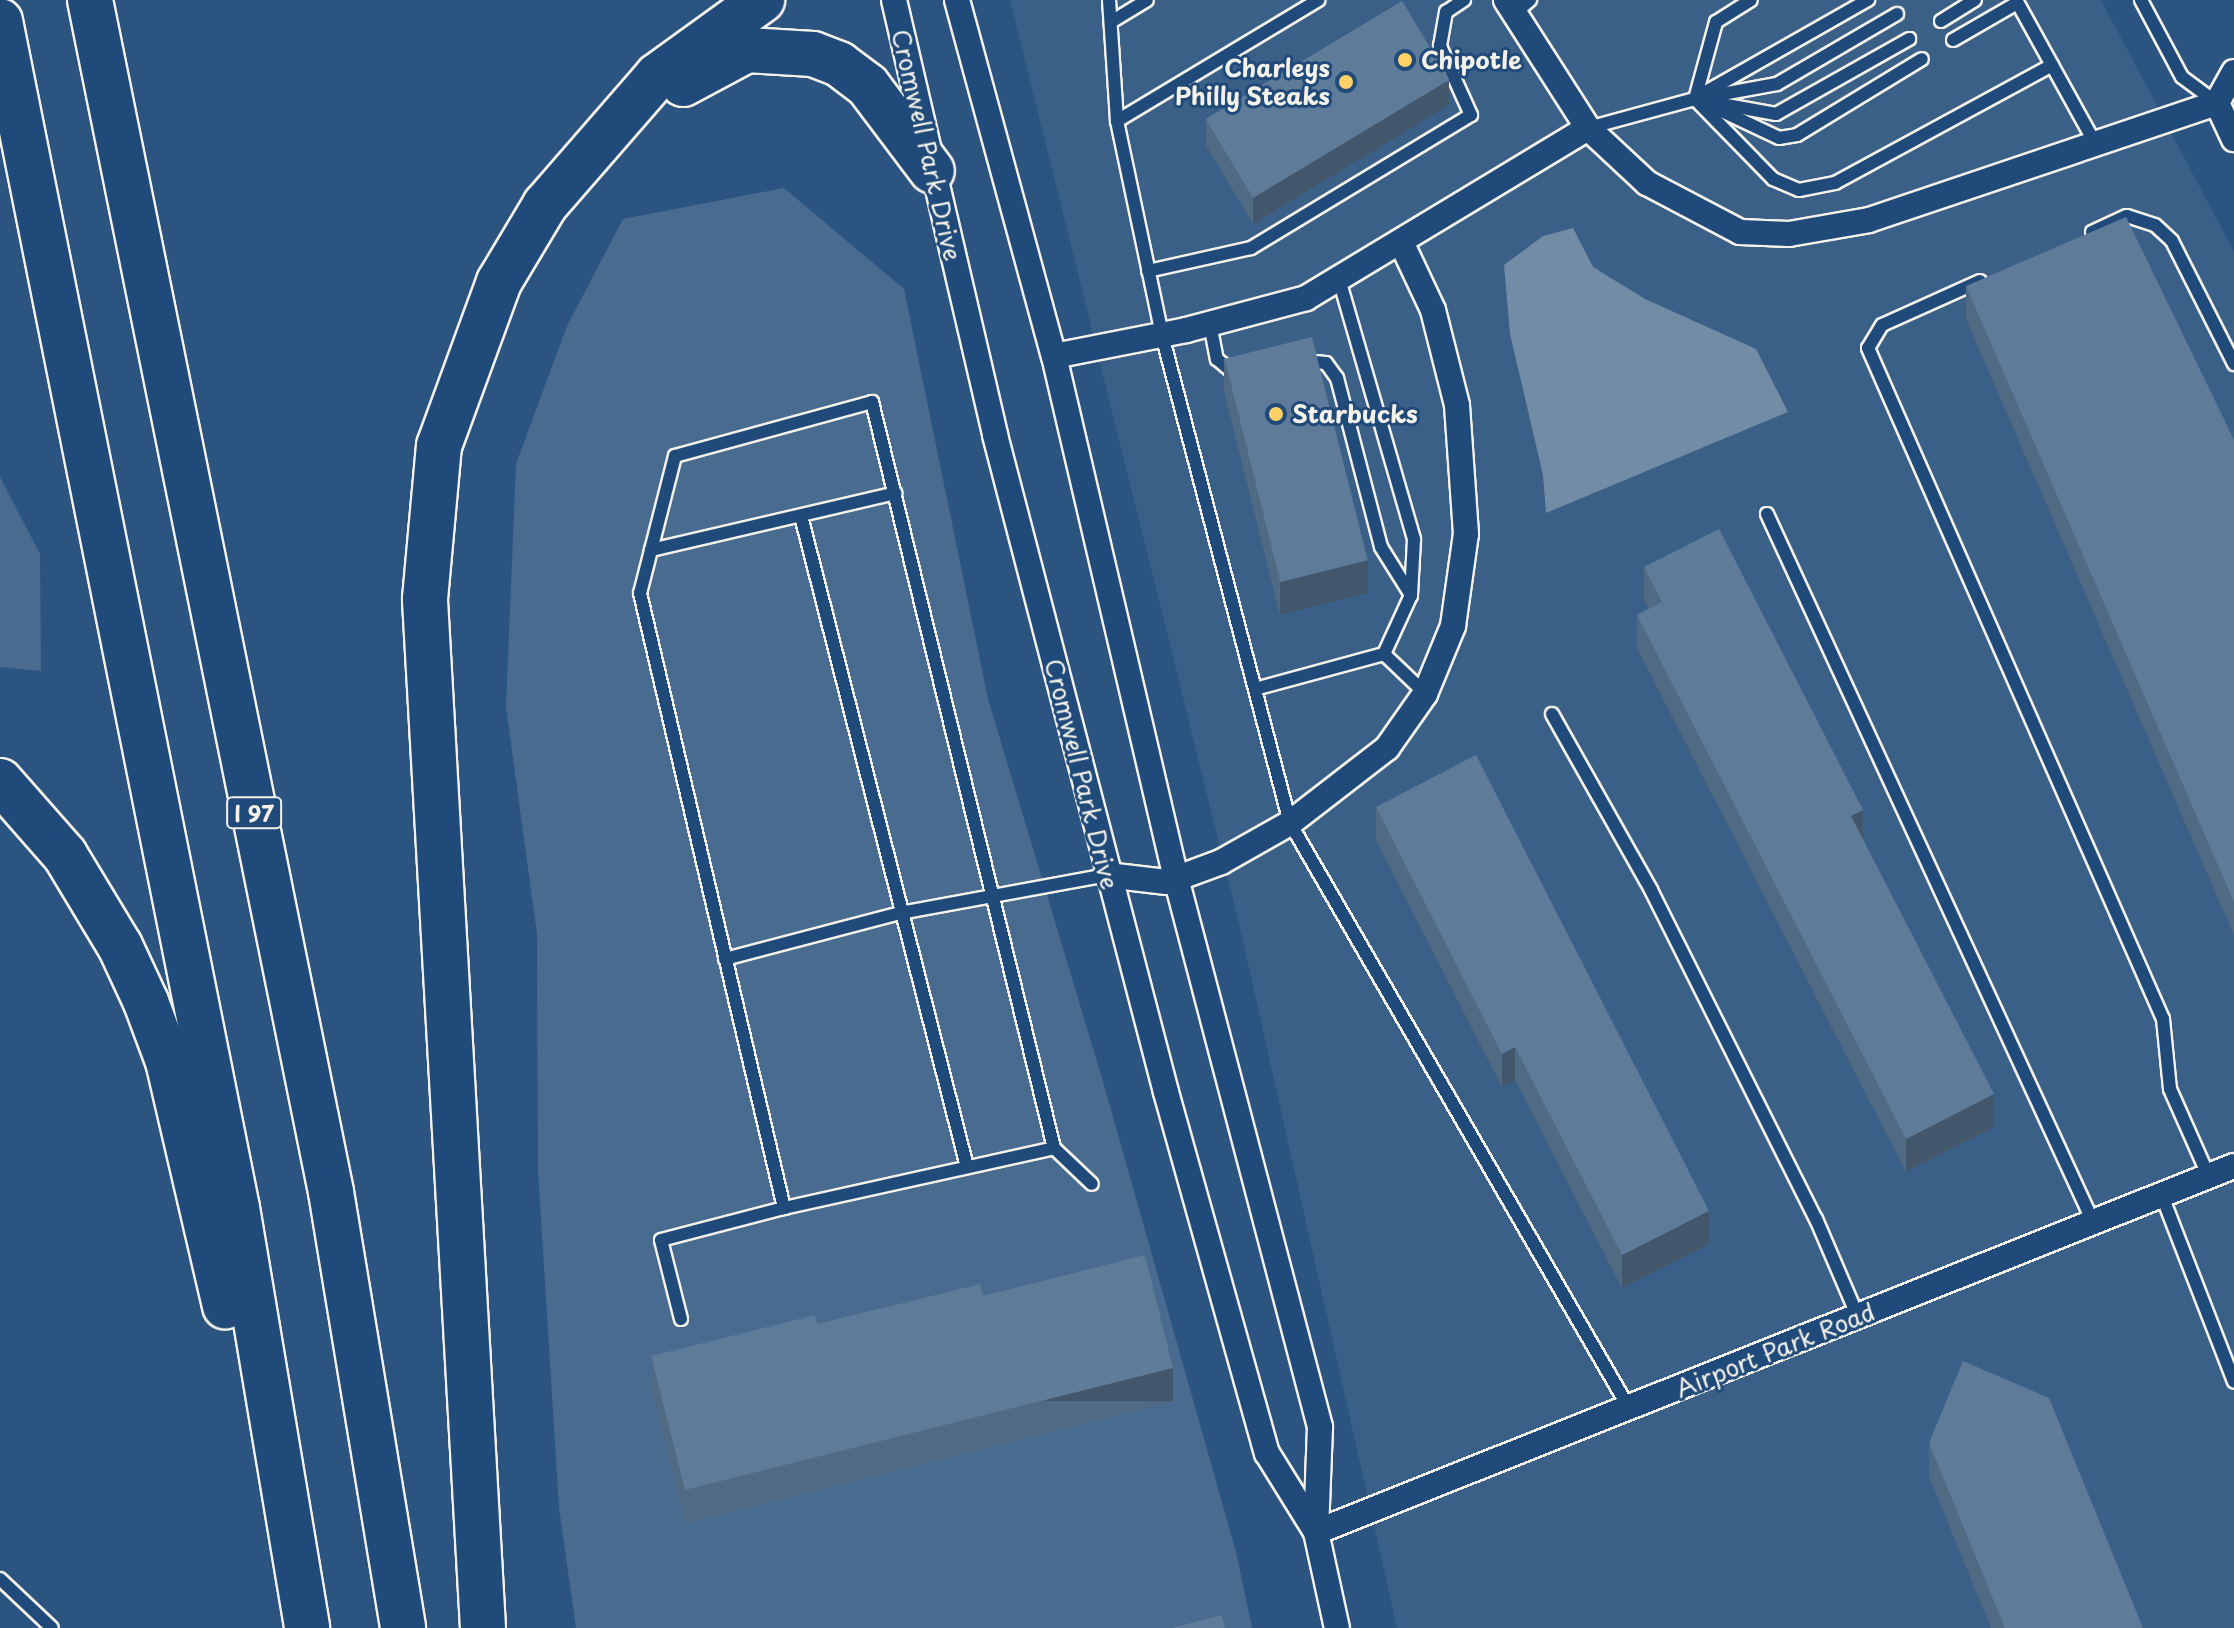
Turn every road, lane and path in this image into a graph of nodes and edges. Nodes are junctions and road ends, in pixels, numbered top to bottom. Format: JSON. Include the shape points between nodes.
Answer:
{"nodes":[{"id":1,"x":90,"y":0,"type":"edge"},
{"id":2,"x":762,"y":0,"type":"edge"},
{"id":3,"x":894,"y":0,"type":"edge"},
{"id":4,"x":957,"y":0,"type":"edge"},
{"id":5,"x":1109,"y":0,"type":"edge"},
{"id":6,"x":1147,"y":0,"type":"edge"},
{"id":7,"x":1318,"y":0,"type":"edge"},
{"id":8,"x":1464,"y":0,"type":"edge"},
{"id":9,"x":1751,"y":0,"type":"edge"},
{"id":10,"x":1868,"y":0,"type":"edge"},
{"id":11,"x":1975,"y":0,"type":"edge"},
{"id":12,"x":2141,"y":0,"type":"edge"},
{"id":13,"x":2016,"y":2,"type":"edge"},
{"id":14,"x":1517,"y":4,"type":"edge"},
{"id":15,"x":1897,"y":14,"type":"dead end"},
{"id":16,"x":0,"y":21,"type":"edge"},
{"id":17,"x":1941,"y":21,"type":"dead end"},
{"id":18,"x":1111,"y":22,"type":"junction"},
{"id":19,"x":1909,"y":39,"type":"dead end"},
{"id":20,"x":1953,"y":40,"type":"dead end"},
{"id":21,"x":1922,"y":59,"type":"dead end"},
{"id":22,"x":2052,"y":65,"type":"junction"},
{"id":23,"x":2234,"y":72,"type":"edge"},
{"id":24,"x":1695,"y":99,"type":"junction"},
{"id":25,"x":2217,"y":103,"type":"junction"},
{"id":26,"x":1117,"y":121,"type":"junction"},
{"id":27,"x":1588,"y":128,"type":"junction"},
{"id":28,"x":597,"y":139,"type":"junction"},
{"id":29,"x":2234,"y":139,"type":"edge"},
{"id":30,"x":2095,"y":143,"type":"junction"},
{"id":31,"x":932,"y":171,"type":"junction"},
{"id":32,"x":2084,"y":235,"type":"edge"},
{"id":33,"x":1402,"y":244,"type":"junction"},
{"id":34,"x":1148,"y":271,"type":"junction"},
{"id":35,"x":1997,"y":274,"type":"edge"},
{"id":36,"x":1339,"y":280,"type":"junction"},
{"id":37,"x":1210,"y":324,"type":"junction"},
{"id":38,"x":1162,"y":335,"type":"junction"},
{"id":39,"x":1054,"y":356,"type":"junction"},
{"id":40,"x":2234,"y":364,"type":"edge"},
{"id":41,"x":1284,"y":366,"type":"edge"},
{"id":42,"x":1245,"y":375,"type":"edge"},
{"id":43,"x":895,"y":493,"type":"junction"},
{"id":44,"x":1767,"y":514,"type":"dead end"},
{"id":45,"x":801,"y":516,"type":"junction"},
{"id":46,"x":651,"y":550,"type":"junction"},
{"id":47,"x":1411,"y":595,"type":"junction"},
{"id":48,"x":1384,"y":654,"type":"junction"},
{"id":49,"x":1255,"y":689,"type":"junction"},
{"id":50,"x":1425,"y":694,"type":"junction"},
{"id":51,"x":1552,"y":714,"type":"dead end"},
{"id":52,"x":0,"y":781,"type":"edge"},
{"id":53,"x":1290,"y":823,"type":"junction"},
{"id":54,"x":1107,"y":875,"type":"junction"},
{"id":55,"x":1176,"y":878,"type":"junction"},
{"id":56,"x":993,"y":895,"type":"junction"},
{"id":57,"x":900,"y":913,"type":"junction"},
{"id":58,"x":725,"y":959,"type":"junction"},
{"id":59,"x":1054,"y":1148,"type":"junction"},
{"id":60,"x":2234,"y":1166,"type":"edge"},
{"id":61,"x":967,"y":1167,"type":"junction"},
{"id":62,"x":2209,"y":1177,"type":"junction"},
{"id":63,"x":1092,"y":1184,"type":"dead end"},
{"id":64,"x":2162,"y":1196,"type":"junction"},
{"id":65,"x":784,"y":1208,"type":"junction"},
{"id":66,"x":2094,"y":1224,"type":"junction"},
{"id":67,"x":1858,"y":1317,"type":"junction"},
{"id":68,"x":681,"y":1319,"type":"dead end"},
{"id":69,"x":2232,"y":1373,"type":"edge"},
{"id":70,"x":1629,"y":1408,"type":"junction"},
{"id":71,"x":1316,"y":1532,"type":"junction"},
{"id":72,"x":0,"y":1579,"type":"edge"},
{"id":73,"x":52,"y":1628,"type":"edge"},
{"id":74,"x":300,"y":1628,"type":"edge"},
{"id":75,"x":307,"y":1628,"type":"edge"},
{"id":76,"x":403,"y":1628,"type":"edge"},
{"id":77,"x":483,"y":1628,"type":"edge"},
{"id":78,"x":1337,"y":1628,"type":"edge"}],
"edges":[{"from":1,"to":76,"type":"highway","number":"I 97","via":[[331,1192]]},
{"from":2,"to":28,"type":"highway","via":[[657,76]]},
{"from":3,"to":31,"type":"street","name":"Cromwell Park Drive"},
{"from":4,"to":39,"type":"street","name":"Cromwell Park Drive"},
{"from":5,"to":18,"type":"lane"},
{"from":6,"to":18,"type":"lane"},
{"from":7,"to":26,"type":"lane"},
{"from":8,"to":34,"type":"lane","via":[[1446,12],[1440,46],[1471,115],[1251,248]]},
{"from":9,"to":24,"type":"lane","via":[[1716,22]]},
{"from":10,"to":24,"type":"lane"},
{"from":11,"to":17,"type":"lane"},
{"from":12,"to":25,"type":"lane","via":[[2182,77]]},
{"from":13,"to":20,"type":"lane"},
{"from":13,"to":22,"type":"lane"},
{"from":14,"to":27,"type":"street"},
{"from":15,"to":24,"type":"lane","via":[[1777,84]]},
{"from":16,"to":75,"type":"highway","via":[[237,1208]]},
{"from":18,"to":26,"type":"lane"},
{"from":19,"to":24,"type":"lane","via":[[1776,114]]},
{"from":21,"to":24,"type":"lane","via":[[1797,135],[1779,138]]},
{"from":22,"to":24,"type":"lane","via":[[1835,183],[1799,190],[1773,179]]},
{"from":22,"to":30,"type":"lane"},
{"from":23,"to":25,"type":"street"},
{"from":24,"to":27,"type":"lane"},
{"from":25,"to":29,"type":"street"},
{"from":25,"to":30,"type":"street"},
{"from":26,"to":34,"type":"lane"},
{"from":27,"to":30,"type":"street","via":[[1647,183],[1696,212],[1740,232],[1789,234],[1869,220]]},
{"from":27,"to":33,"type":"street"},
{"from":28,"to":31,"type":"highway","via":[[713,64],[747,50],[781,49],[839,64],[868,86]]},
{"from":28,"to":77,"type":"highway","via":[[545,205],[493,297],[439,446],[428,547],[425,599],[434,790]]},
{"from":31,"to":54,"type":"street","name":"Cromwell Park Drive"},
{"from":32,"to":40,"type":"lane","via":[[2127,216],[2155,225],[2172,241]]},
{"from":33,"to":36,"type":"street"},
{"from":33,"to":50,"type":"street","via":[[1433,310],[1457,405],[1466,534],[1453,626]]},
{"from":34,"to":38,"type":"lane"},
{"from":35,"to":62,"type":"lane","via":[[1882,325],[1868,348],[2163,1019],[2170,1089]]},
{"from":36,"to":37,"type":"street","via":[[1306,298]]},
{"from":36,"to":47,"type":"lane","via":[[1414,539]]},
{"from":37,"to":38,"type":"street"},
{"from":37,"to":42,"type":"lane","via":[[1217,359],[1228,373]]},
{"from":38,"to":39,"type":"street"},
{"from":38,"to":49,"type":"lane"},
{"from":39,"to":55,"type":"street","name":"Cromwell Park Drive"},
{"from":41,"to":47,"type":"lane","via":[[1310,359],[1326,363],[1337,378],[1381,547]]},
{"from":43,"to":45,"type":"lane"},
{"from":43,"to":46,"type":"lane","via":[[872,402],[675,456]]},
{"from":43,"to":56,"type":"lane"},
{"from":44,"to":66,"type":"lane"},
{"from":45,"to":46,"type":"lane"},
{"from":45,"to":57,"type":"lane"},
{"from":46,"to":58,"type":"lane","via":[[640,593]]},
{"from":47,"to":48,"type":"lane"},
{"from":48,"to":49,"type":"lane"},
{"from":48,"to":50,"type":"lane"},
{"from":49,"to":53,"type":"lane"},
{"from":50,"to":53,"type":"street","via":[[1387,748]]},
{"from":51,"to":67,"type":"lane","via":[[1658,904],[1816,1219]]},
{"from":52,"to":74,"type":"highway","via":[[65,855],[95,901],[146,1002],[168,1061]]},
{"from":53,"to":55,"type":"street","via":[[1221,862]]},
{"from":53,"to":70,"type":"lane"},
{"from":54,"to":55,"type":"street","via":[[1167,882]]},
{"from":54,"to":56,"type":"lane"},
{"from":54,"to":71,"type":"street","name":"Cromwell Park Drive","via":[[1267,1453]]},
{"from":55,"to":71,"type":"street","name":"Cromwell Park Drive","via":[[1320,1427]]},
{"from":56,"to":57,"type":"lane"},
{"from":56,"to":59,"type":"lane"},
{"from":57,"to":58,"type":"lane"},
{"from":57,"to":61,"type":"lane"},
{"from":58,"to":65,"type":"lane"},
{"from":59,"to":61,"type":"lane"},
{"from":59,"to":63,"type":"lane"},
{"from":60,"to":62,"type":"street","name":"Airport Park Road"},
{"from":61,"to":65,"type":"lane"},
{"from":62,"to":64,"type":"street","name":"Airport Park Road"},
{"from":64,"to":66,"type":"street","name":"Airport Park Road"},
{"from":64,"to":69,"type":"lane"},
{"from":65,"to":68,"type":"lane","via":[[661,1240]]},
{"from":66,"to":67,"type":"street","name":"Airport Park Road"},
{"from":67,"to":70,"type":"street","name":"Airport Park Road"},
{"from":70,"to":71,"type":"street","name":"Airport Park Road"},
{"from":71,"to":78,"type":"street","name":"Cromwell Park Drive"},
{"from":72,"to":73,"type":"lane"}]}
